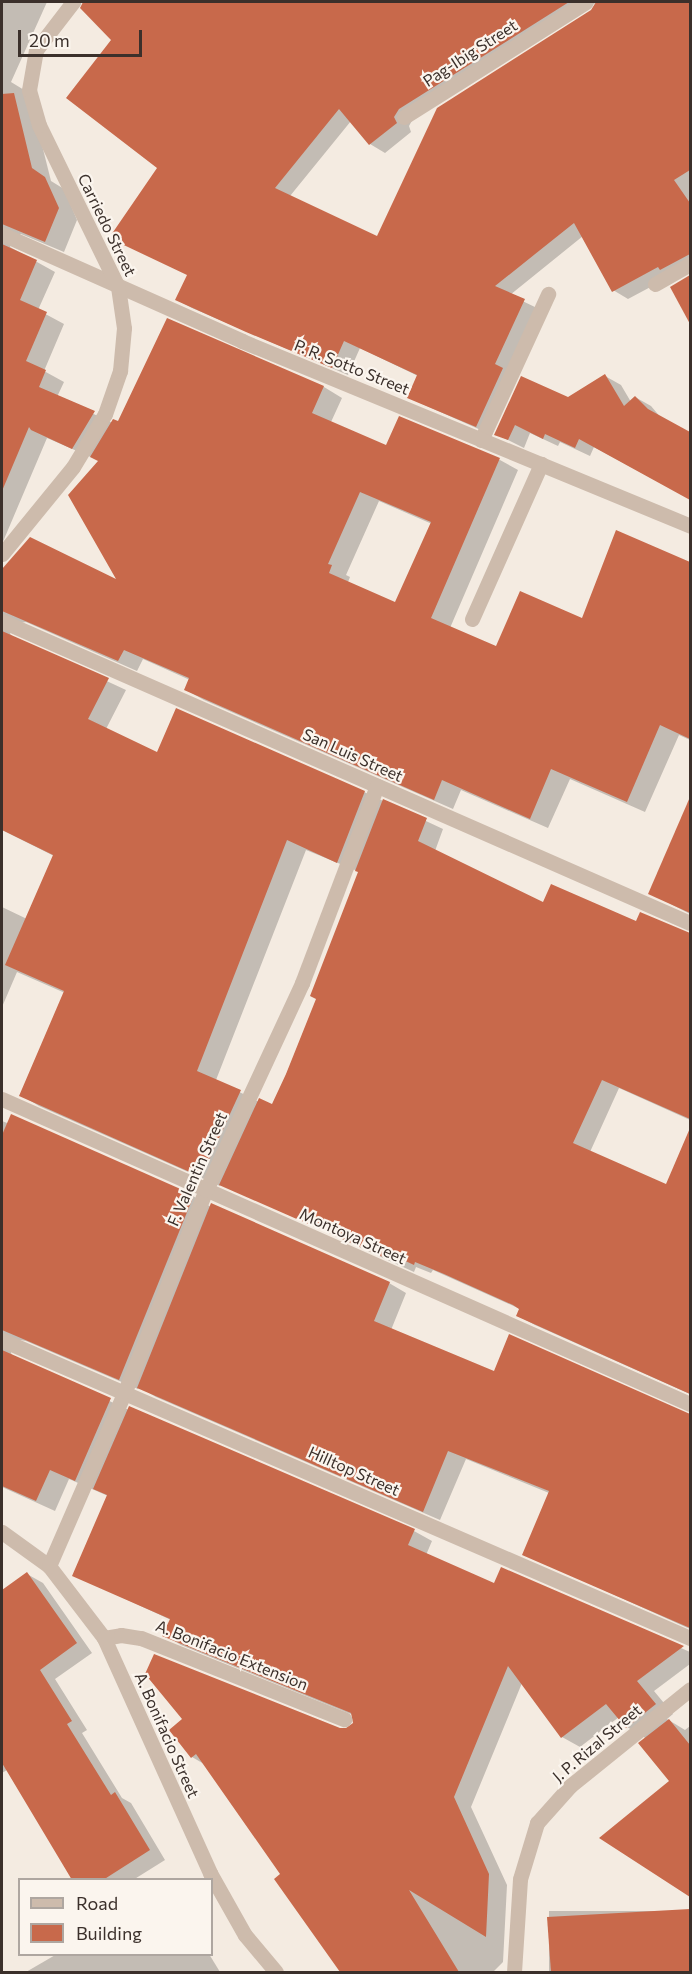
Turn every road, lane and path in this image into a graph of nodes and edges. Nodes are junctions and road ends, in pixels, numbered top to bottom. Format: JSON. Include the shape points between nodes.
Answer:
{"nodes":[{"id":1,"x":73,"y":2,"type":"edge"},
{"id":2,"x":586,"y":2,"type":"edge"},
{"id":3,"x":404,"y":117,"type":"dead end"},
{"id":4,"x":2,"y":234,"type":"edge"},
{"id":5,"x":690,"y":264,"type":"edge"},
{"id":6,"x":655,"y":284,"type":"dead end"},
{"id":7,"x":118,"y":287,"type":"junction"},
{"id":8,"x":548,"y":294,"type":"dead end"},
{"id":9,"x":481,"y":440,"type":"junction"},
{"id":10,"x":541,"y":464,"type":"junction"},
{"id":11,"x":690,"y":526,"type":"edge"},
{"id":12,"x":2,"y":554,"type":"edge"},
{"id":13,"x":472,"y":618,"type":"dead end"},
{"id":14,"x":2,"y":621,"type":"edge"},
{"id":15,"x":377,"y":786,"type":"junction"},
{"id":16,"x":690,"y":923,"type":"edge"},
{"id":17,"x":2,"y":1099,"type":"edge"},
{"id":18,"x":206,"y":1190,"type":"junction"},
{"id":19,"x":2,"y":1340,"type":"edge"},
{"id":20,"x":125,"y":1391,"type":"junction"},
{"id":21,"x":690,"y":1404,"type":"edge"},
{"id":22,"x":2,"y":1532,"type":"edge"},
{"id":23,"x":49,"y":1566,"type":"junction"},
{"id":24,"x":104,"y":1638,"type":"junction"},
{"id":25,"x":690,"y":1638,"type":"edge"},
{"id":26,"x":690,"y":1689,"type":"edge"},
{"id":27,"x":344,"y":1719,"type":"dead end"},
{"id":28,"x":213,"y":1878,"type":"edge"},
{"id":29,"x":213,"y":1878,"type":"edge"},
{"id":30,"x":276,"y":1972,"type":"edge"},
{"id":31,"x":514,"y":1972,"type":"edge"}],
"edges":[{"from":1,"to":7,"type":"street","name":"Carriedo Street","via":[[36,50],[28,90],[39,125]]},
{"from":2,"to":3,"type":"street","name":"Pag-Ibig Street"},
{"from":4,"to":7,"type":"street","name":"P. R. Sotto Street"},
{"from":5,"to":6,"type":"street"},
{"from":7,"to":9,"type":"street","name":"P. R. Sotto Street"},
{"from":7,"to":12,"type":"street","name":"Carriedo Street","via":[[124,328],[120,371],[105,414],[73,466]]},
{"from":8,"to":9,"type":"street"},
{"from":9,"to":10,"type":"street","name":"P. R. Sotto Street"},
{"from":10,"to":11,"type":"street","name":"P. R. Sotto Street"},
{"from":10,"to":13,"type":"street"},
{"from":14,"to":15,"type":"street","name":"San Luis Street"},
{"from":15,"to":16,"type":"street","name":"San Luis Street"},
{"from":15,"to":18,"type":"street","name":"F. Valentin Street","via":[[302,984]]},
{"from":17,"to":18,"type":"street","name":"Montoya Street"},
{"from":18,"to":20,"type":"street","name":"F. Valentin Street"},
{"from":18,"to":21,"type":"street","name":"Montoya Street"},
{"from":19,"to":20,"type":"street","name":"Hilltop Street"},
{"from":20,"to":23,"type":"street","name":"F. Valentin Street"},
{"from":20,"to":25,"type":"street","name":"Hilltop Street"},
{"from":22,"to":23,"type":"street","name":"A. Bonifacio Street"},
{"from":23,"to":24,"type":"street","name":"A. Bonifacio Street"},
{"from":24,"to":27,"type":"street","name":"A. Bonifacio Extension","via":[[141,1638]]},
{"from":24,"to":29,"type":"street","name":"A. Bonifacio Street"},
{"from":26,"to":31,"type":"street","name":"J. P. Rizal Street","via":[[570,1786],[537,1822],[520,1879]]},
{"from":28,"to":30,"type":"street","name":"A. Bonifacio Street","via":[[245,1935]]}]}
